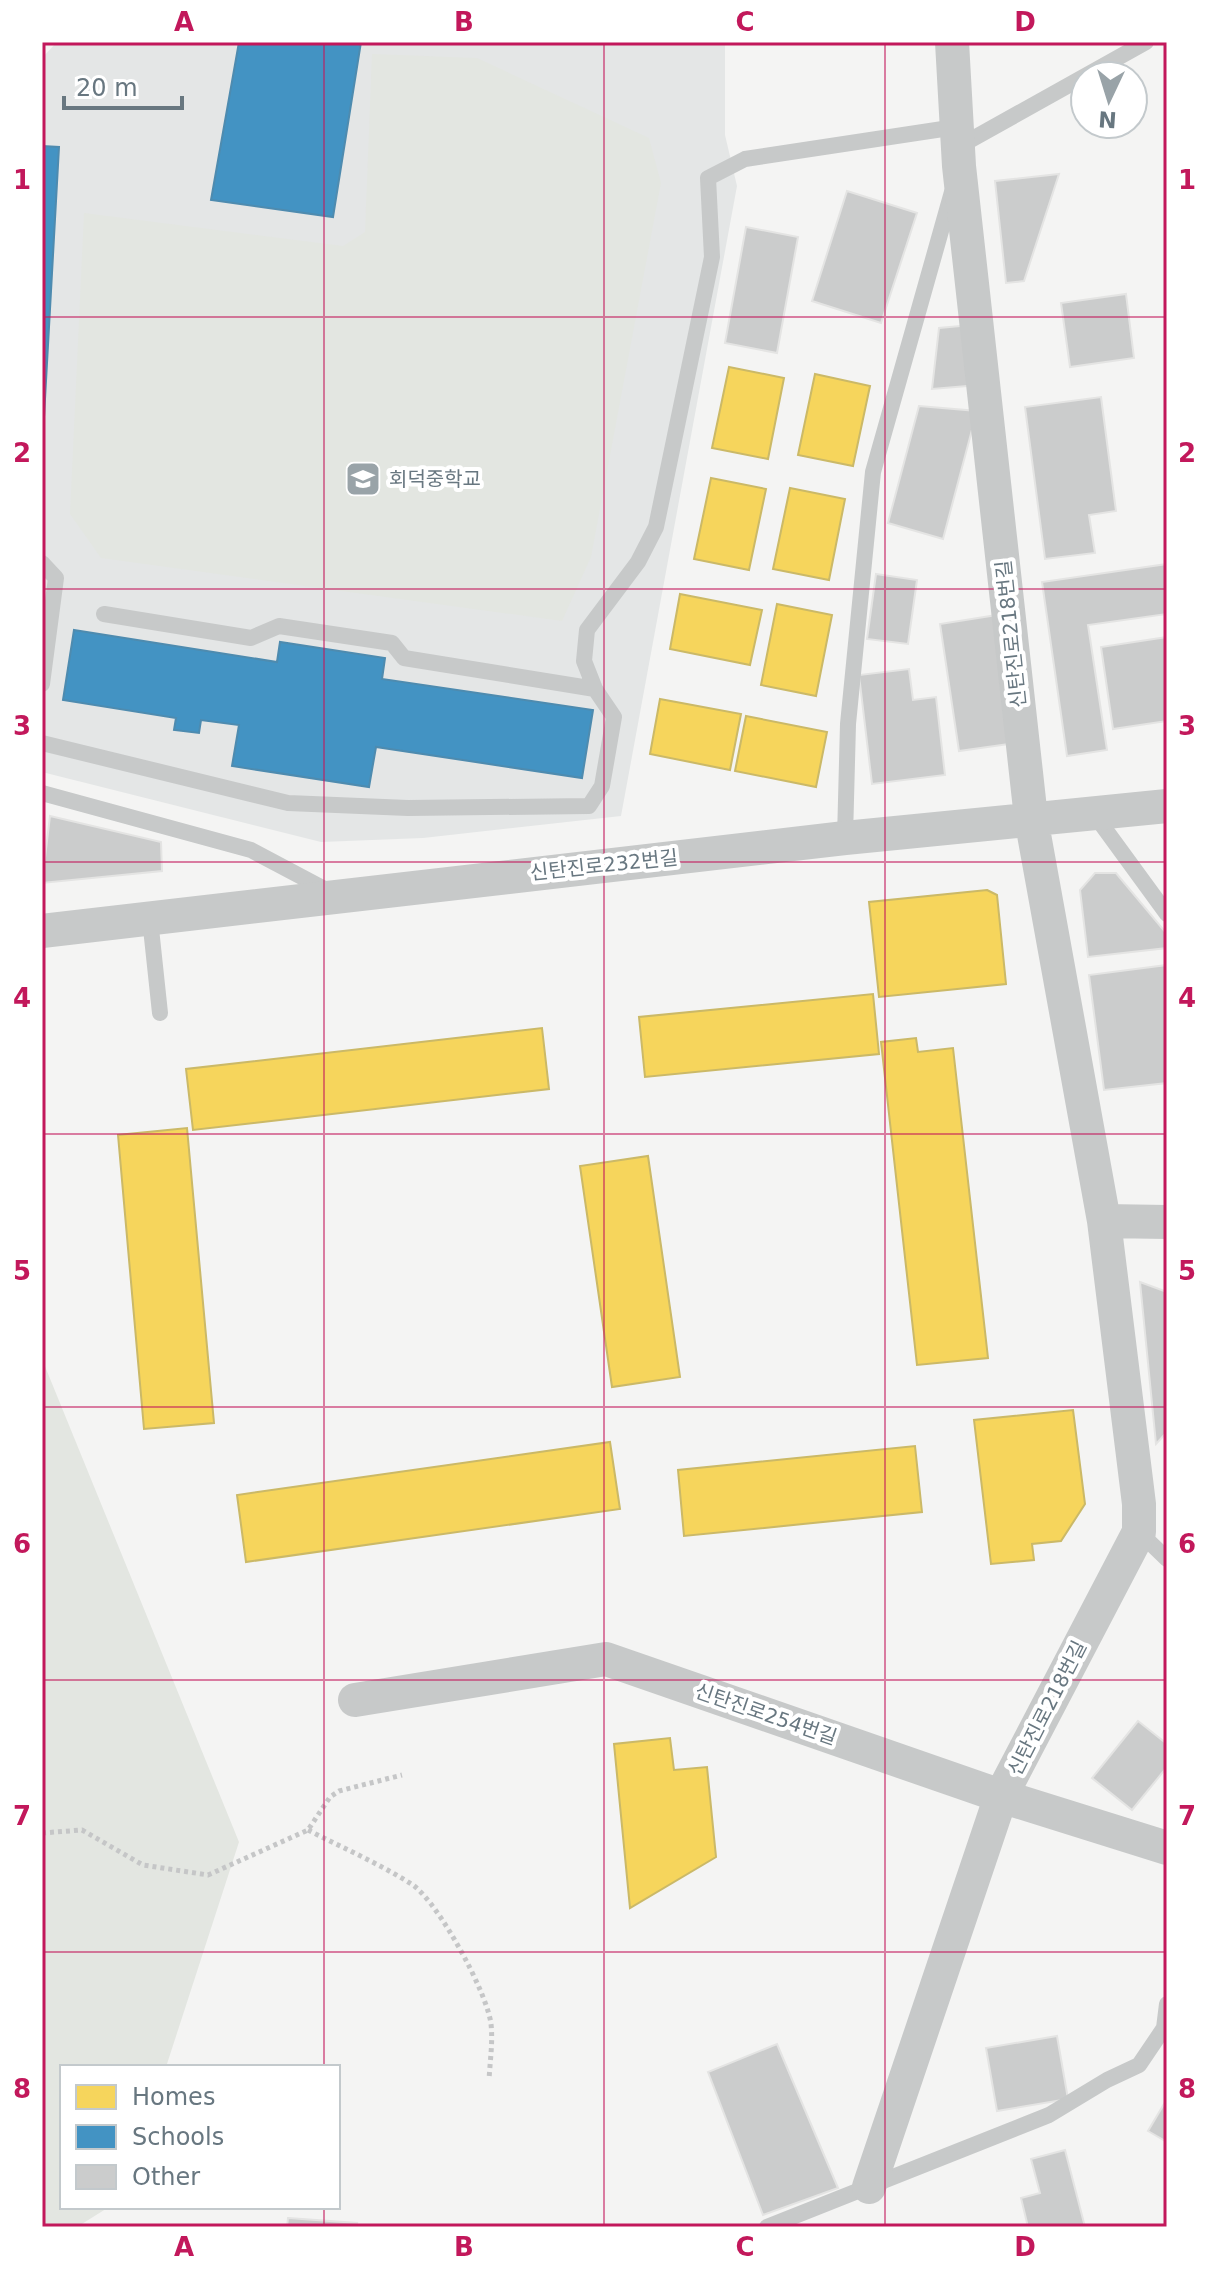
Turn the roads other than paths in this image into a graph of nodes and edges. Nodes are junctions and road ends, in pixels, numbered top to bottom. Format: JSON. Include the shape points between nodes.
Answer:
{"nodes":[{"id":1,"x":952,"y":42,"type":"edge"},
{"id":2,"x":1146,"y":42,"type":"edge"},
{"id":3,"x":957,"y":147,"type":"junction"},
{"id":4,"x":42,"y":563,"type":"edge"},
{"id":5,"x":104,"y":614,"type":"dead end"},
{"id":6,"x":42,"y":684,"type":"edge"},
{"id":7,"x":595,"y":689,"type":"junction"},
{"id":8,"x":42,"y":743,"type":"edge"},
{"id":9,"x":42,"y":793,"type":"edge"},
{"id":10,"x":1167,"y":806,"type":"edge"},
{"id":11,"x":1093,"y":813,"type":"junction"},
{"id":12,"x":1031,"y":818,"type":"junction"},
{"id":13,"x":845,"y":838,"type":"junction"},
{"id":14,"x":337,"y":896,"type":"junction"},
{"id":15,"x":1167,"y":914,"type":"edge"},
{"id":16,"x":150,"y":919,"type":"junction"},
{"id":17,"x":42,"y":931,"type":"edge"},
{"id":18,"x":160,"y":1013,"type":"dead end"},
{"id":19,"x":1104,"y":1221,"type":"junction"},
{"id":20,"x":1167,"y":1222,"type":"edge"},
{"id":21,"x":1139,"y":1532,"type":"junction"},
{"id":22,"x":1167,"y":1559,"type":"edge"},
{"id":23,"x":355,"y":1700,"type":"dead end"},
{"id":24,"x":1001,"y":1796,"type":"junction"},
{"id":25,"x":1167,"y":1848,"type":"edge"},
{"id":26,"x":1167,"y":2004,"type":"edge"},
{"id":27,"x":869,"y":2187,"type":"junction"},
{"id":28,"x":767,"y":2227,"type":"edge"}],
"edges":[{"from":1,"to":3,"type":"street","name":"신탄진로218번길"},
{"from":2,"to":3,"type":"lane"},
{"from":3,"to":7,"type":"lane","via":[[745,159],[708,178],[712,257],[656,527],[638,562],[587,630],[584,661]]},
{"from":3,"to":12,"type":"street","name":"신탄진로218번길"},
{"from":3,"to":13,"type":"lane","via":[[873,472],[848,724]]},
{"from":4,"to":6,"type":"lane","via":[[56,578]]},
{"from":5,"to":7,"type":"lane","via":[[251,638],[279,626],[392,643],[404,658]]},
{"from":7,"to":8,"type":"lane","via":[[614,717],[602,786],[589,806],[288,803]]},
{"from":9,"to":14,"type":"lane","via":[[251,850]]},
{"from":10,"to":11,"type":"street","name":"신탄진로232번길"},
{"from":11,"to":12,"type":"street","name":"신탄진로232번길"},
{"from":11,"to":15,"type":"lane"},
{"from":12,"to":13,"type":"street","name":"신탄진로232번길"},
{"from":12,"to":19,"type":"street","name":"신탄진로218번길"},
{"from":13,"to":14,"type":"street","name":"신탄진로232번길"},
{"from":14,"to":16,"type":"street","name":"신탄진로232번길"},
{"from":16,"to":17,"type":"street","name":"신탄진로232번길"},
{"from":16,"to":18,"type":"lane"},
{"from":19,"to":20,"type":"street"},
{"from":19,"to":21,"type":"street","name":"신탄진로218번길"},
{"from":21,"to":22,"type":"lane"},
{"from":21,"to":24,"type":"street","name":"신탄진로218번길"},
{"from":23,"to":24,"type":"street","name":"신탄진로254번길","via":[[606,1659]]},
{"from":24,"to":25,"type":"street","name":"신탄진로254번길"},
{"from":24,"to":27,"type":"street","name":"신탄진로218번길"},
{"from":26,"to":27,"type":"lane","via":[[1164,2028],[1139,2065],[1049,2115]]},
{"from":27,"to":28,"type":"lane"}]}
